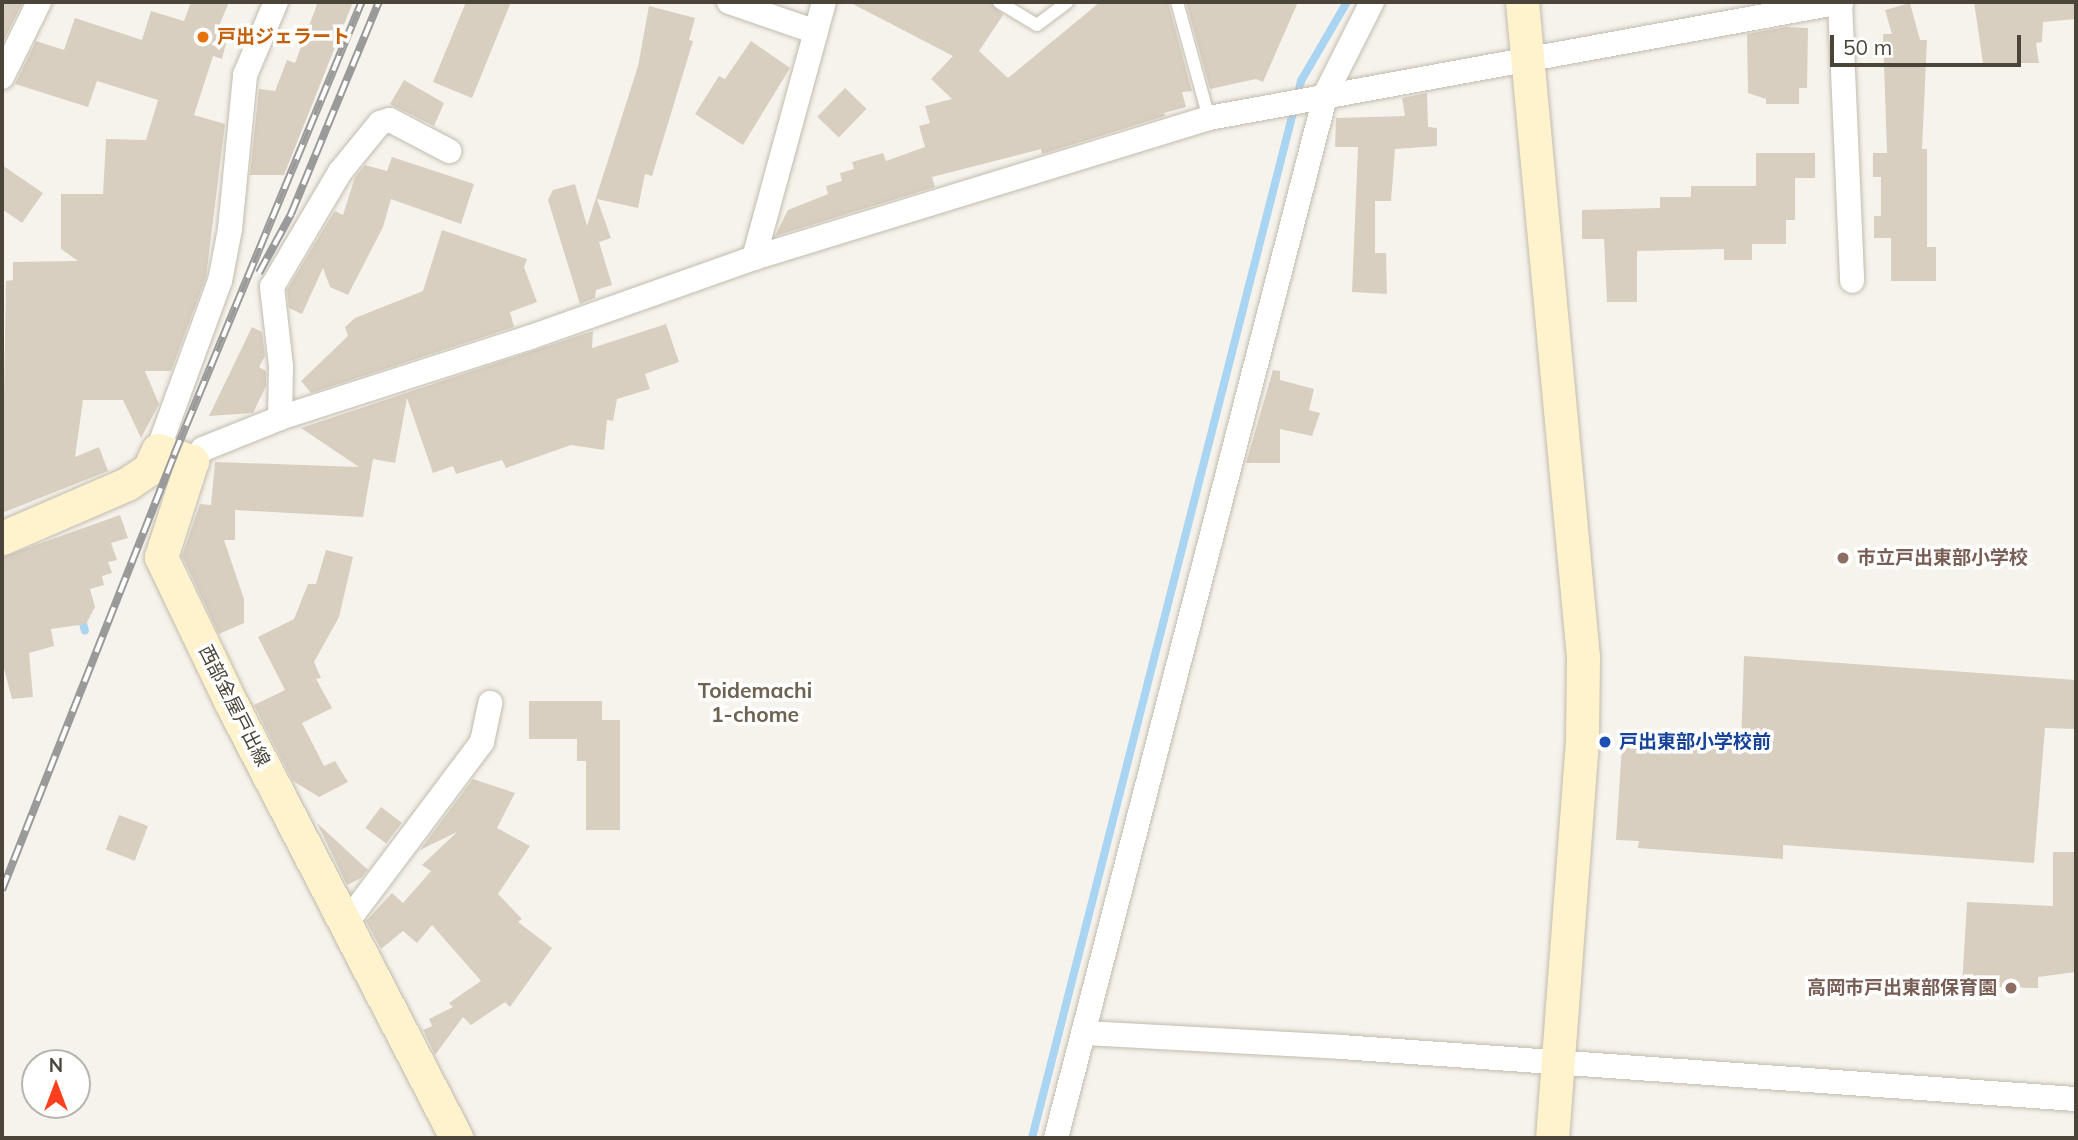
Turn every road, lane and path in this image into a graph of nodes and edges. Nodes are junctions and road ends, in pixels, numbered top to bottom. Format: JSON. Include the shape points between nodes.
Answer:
{"nodes":[{"id":1,"x":39,"y":2,"type":"edge"},
{"id":2,"x":276,"y":2,"type":"edge"},
{"id":3,"x":729,"y":2,"type":"edge"},
{"id":4,"x":824,"y":2,"type":"edge"},
{"id":5,"x":999,"y":2,"type":"edge"},
{"id":6,"x":1067,"y":2,"type":"edge"},
{"id":7,"x":1177,"y":2,"type":"edge"},
{"id":8,"x":1372,"y":2,"type":"edge"},
{"id":9,"x":1522,"y":2,"type":"edge"},
{"id":10,"x":1841,"y":2,"type":"edge"},
{"id":11,"x":816,"y":32,"type":"junction"},
{"id":12,"x":1527,"y":59,"type":"junction"},
{"id":13,"x":2,"y":77,"type":"edge"},
{"id":14,"x":1306,"y":97,"type":"junction"},
{"id":15,"x":1209,"y":118,"type":"junction"},
{"id":16,"x":449,"y":151,"type":"dead end"},
{"id":17,"x":754,"y":258,"type":"junction"},
{"id":18,"x":1852,"y":281,"type":"dead end"},
{"id":19,"x":280,"y":418,"type":"junction"},
{"id":20,"x":158,"y":450,"type":"junction"},
{"id":21,"x":192,"y":461,"type":"junction"},
{"id":22,"x":2,"y":538,"type":"edge"},
{"id":23,"x":490,"y":703,"type":"dead end"},
{"id":24,"x":347,"y":922,"type":"junction"},
{"id":25,"x":1083,"y":1033,"type":"junction"},
{"id":26,"x":1558,"y":1064,"type":"junction"},
{"id":27,"x":2076,"y":1099,"type":"edge"},
{"id":28,"x":457,"y":1138,"type":"edge"},
{"id":29,"x":1056,"y":1138,"type":"edge"},
{"id":30,"x":1552,"y":1138,"type":"edge"}],
"edges":[{"from":1,"to":13,"type":"street"},
{"from":2,"to":20,"type":"street","via":[[245,75],[230,229],[220,281]]},
{"from":3,"to":11,"type":"street"},
{"from":4,"to":11,"type":"street"},
{"from":5,"to":6,"type":"lane","via":[[1037,25]]},
{"from":7,"to":15,"type":"lane"},
{"from":8,"to":14,"type":"street"},
{"from":9,"to":12,"type":"street"},
{"from":10,"to":12,"type":"street"},
{"from":10,"to":18,"type":"street"},
{"from":11,"to":17,"type":"street"},
{"from":12,"to":14,"type":"street"},
{"from":12,"to":26,"type":"street","via":[[1583,657],[1582,740]]},
{"from":14,"to":15,"type":"street"},
{"from":14,"to":25,"type":"street"},
{"from":15,"to":17,"type":"street"},
{"from":16,"to":19,"type":"street","via":[[390,120],[380,123],[341,172],[272,287],[281,366]]},
{"from":17,"to":19,"type":"street","via":[[528,338]]},
{"from":19,"to":21,"type":"street","via":[[203,449]]},
{"from":20,"to":21,"type":"street"},
{"from":20,"to":22,"type":"street","via":[[149,469],[127,484]]},
{"from":21,"to":24,"type":"street","name":"西部金屋戸出線","via":[[161,557],[230,701]]},
{"from":23,"to":24,"type":"street","via":[[482,742]]},
{"from":24,"to":28,"type":"street","name":"西部金屋戸出線"},
{"from":25,"to":26,"type":"street"},
{"from":25,"to":29,"type":"street"},
{"from":26,"to":27,"type":"street"},
{"from":26,"to":30,"type":"street"}]}
